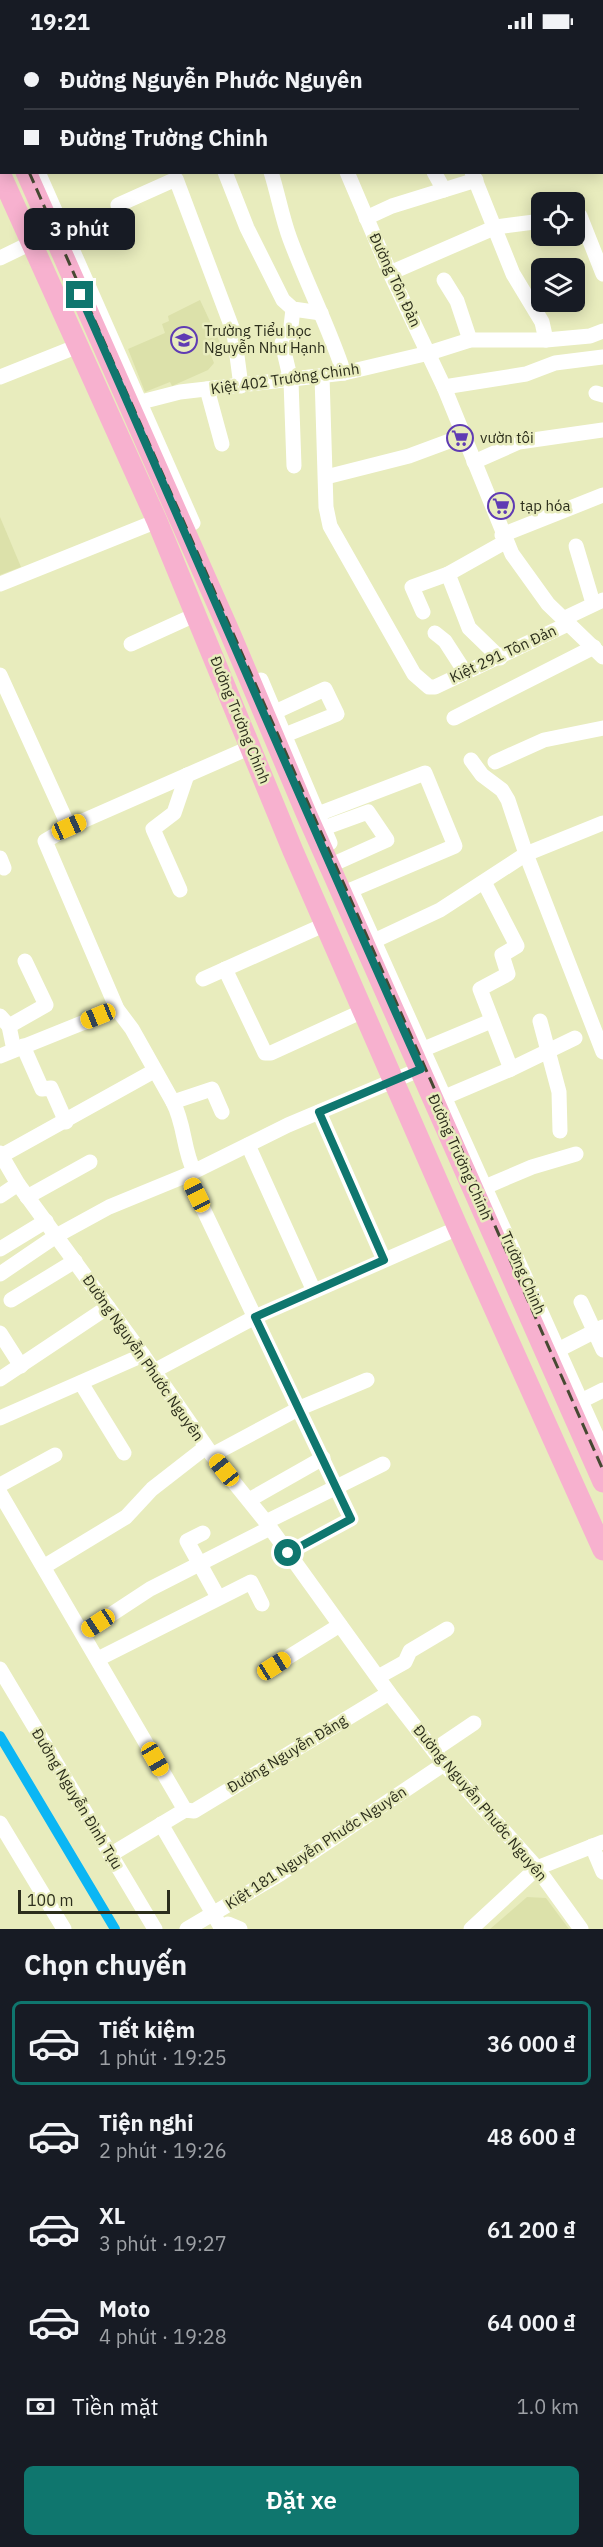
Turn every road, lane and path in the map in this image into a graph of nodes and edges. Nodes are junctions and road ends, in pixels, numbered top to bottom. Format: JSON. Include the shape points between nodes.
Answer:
{"nodes":[{"id":1,"x":0,"y":174,"type":"edge"},
{"id":2,"x":27,"y":174,"type":"edge"},
{"id":3,"x":39,"y":174,"type":"edge"},
{"id":4,"x":226,"y":174,"type":"edge"},
{"id":5,"x":272,"y":174,"type":"edge"},
{"id":6,"x":349,"y":174,"type":"edge"},
{"id":7,"x":435,"y":174,"type":"edge"},
{"id":8,"x":474,"y":176,"type":"edge"},
{"id":9,"x":444,"y":190,"type":"junction"},
{"id":10,"x":4,"y":194,"type":"edge"},
{"id":11,"x":118,"y":205,"type":"dead end"},
{"id":12,"x":366,"y":218,"type":"junction"},
{"id":13,"x":531,"y":222,"type":"edge"},
{"id":14,"x":496,"y":227,"type":"junction"},
{"id":15,"x":585,"y":229,"type":"edge"},
{"id":16,"x":31,"y":243,"type":"junction"},
{"id":17,"x":0,"y":258,"type":"edge"},
{"id":18,"x":390,"y":273,"type":"junction"},
{"id":19,"x":603,"y":274,"type":"edge"},
{"id":20,"x":444,"y":280,"type":"dead end"},
{"id":21,"x":293,"y":309,"type":"junction"},
{"id":22,"x":321,"y":313,"type":"junction"},
{"id":23,"x":603,"y":331,"type":"edge"},
{"id":24,"x":470,"y":340,"type":"junction"},
{"id":25,"x":546,"y":340,"type":"junction"},
{"id":26,"x":78,"y":346,"type":"junction"},
{"id":27,"x":429,"y":353,"type":"junction"},
{"id":28,"x":603,"y":357,"type":"edge"},
{"id":29,"x":344,"y":373,"type":"junction"},
{"id":30,"x":322,"y":376,"type":"junction"},
{"id":31,"x":0,"y":377,"type":"edge"},
{"id":32,"x":291,"y":381,"type":"junction"},
{"id":33,"x":241,"y":386,"type":"junction"},
{"id":34,"x":444,"y":387,"type":"junction"},
{"id":35,"x":207,"y":389,"type":"junction"},
{"id":36,"x":141,"y":402,"type":"junction"},
{"id":37,"x":603,"y":430,"type":"edge"},
{"id":38,"x":464,"y":436,"type":"junction"},
{"id":39,"x":222,"y":444,"type":"dead end"},
{"id":40,"x":474,"y":462,"type":"junction"},
{"id":41,"x":294,"y":466,"type":"dead end"},
{"id":42,"x":326,"y":477,"type":"junction"},
{"id":43,"x":603,"y":495,"type":"edge"},
{"id":44,"x":157,"y":521,"type":"junction"},
{"id":45,"x":504,"y":539,"type":"junction"},
{"id":46,"x":576,"y":546,"type":"dead end"},
{"id":47,"x":448,"y":574,"type":"junction"},
{"id":48,"x":0,"y":584,"type":"edge"},
{"id":49,"x":598,"y":602,"type":"edge"},
{"id":50,"x":423,"y":612,"type":"dead end"},
{"id":51,"x":197,"y":614,"type":"junction"},
{"id":52,"x":565,"y":621,"type":"junction"},
{"id":53,"x":230,"y":633,"type":"junction"},
{"id":54,"x":435,"y":633,"type":"dead end"},
{"id":55,"x":209,"y":642,"type":"junction"},
{"id":56,"x":131,"y":644,"type":"dead end"},
{"id":57,"x":598,"y":652,"type":"edge"},
{"id":58,"x":500,"y":658,"type":"junction"},
{"id":59,"x":465,"y":672,"type":"junction"},
{"id":60,"x":0,"y":675,"type":"edge"},
{"id":61,"x":275,"y":712,"type":"junction"},
{"id":62,"x":454,"y":718,"type":"dead end"},
{"id":63,"x":603,"y":728,"type":"edge"},
{"id":64,"x":285,"y":735,"type":"junction"},
{"id":65,"x":251,"y":747,"type":"junction"},
{"id":66,"x":471,"y":759,"type":"dead end"},
{"id":67,"x":495,"y":762,"type":"dead end"},
{"id":68,"x":187,"y":775,"type":"junction"},
{"id":69,"x":318,"y":822,"type":"junction"},
{"id":70,"x":603,"y":823,"type":"edge"},
{"id":71,"x":69,"y":827,"type":"junction"},
{"id":72,"x":287,"y":836,"type":"junction"},
{"id":73,"x":526,"y":854,"type":"junction"},
{"id":74,"x":338,"y":862,"type":"junction"},
{"id":75,"x":484,"y":882,"type":"junction"},
{"id":76,"x":180,"y":890,"type":"dead end"},
{"id":77,"x":351,"y":890,"type":"junction"},
{"id":78,"x":326,"y":924,"type":"junction"},
{"id":79,"x":376,"y":940,"type":"junction"},
{"id":80,"x":25,"y":961,"type":"dead end"},
{"id":81,"x":225,"y":969,"type":"junction"},
{"id":82,"x":203,"y":979,"type":"dead end"},
{"id":83,"x":117,"y":1009,"type":"junction"},
{"id":84,"x":363,"y":1011,"type":"junction"},
{"id":85,"x":4,"y":1021,"type":"edge"},
{"id":86,"x":491,"y":1021,"type":"junction"},
{"id":87,"x":540,"y":1021,"type":"dead end"},
{"id":88,"x":575,"y":1038,"type":"dead end"},
{"id":89,"x":12,"y":1051,"type":"edge"},
{"id":90,"x":550,"y":1051,"type":"junction"},
{"id":91,"x":603,"y":1052,"type":"edge"},
{"id":92,"x":423,"y":1059,"type":"junction"},
{"id":93,"x":511,"y":1070,"type":"junction"},
{"id":94,"x":154,"y":1071,"type":"junction"},
{"id":95,"x":394,"y":1081,"type":"junction"},
{"id":96,"x":445,"y":1097,"type":"junction"},
{"id":97,"x":173,"y":1102,"type":"junction"},
{"id":98,"x":222,"y":1112,"type":"dead end"},
{"id":99,"x":319,"y":1112,"type":"junction"},
{"id":100,"x":66,"y":1122,"type":"junction"},
{"id":101,"x":560,"y":1131,"type":"dead end"},
{"id":102,"x":248,"y":1145,"type":"junction"},
{"id":103,"x":576,"y":1154,"type":"dead end"},
{"id":104,"x":1,"y":1155,"type":"edge"},
{"id":105,"x":90,"y":1162,"type":"dead end"},
{"id":106,"x":191,"y":1173,"type":"junction"},
{"id":107,"x":485,"y":1187,"type":"junction"},
{"id":108,"x":23,"y":1190,"type":"junction"},
{"id":109,"x":0,"y":1196,"type":"edge"},
{"id":110,"x":46,"y":1221,"type":"junction"},
{"id":111,"x":458,"y":1228,"type":"junction"},
{"id":112,"x":57,"y":1236,"type":"junction"},
{"id":113,"x":0,"y":1249,"type":"edge"},
{"id":114,"x":384,"y":1260,"type":"junction"},
{"id":115,"x":75,"y":1261,"type":"junction"},
{"id":116,"x":0,"y":1274,"type":"edge"},
{"id":117,"x":314,"y":1291,"type":"junction"},
{"id":118,"x":11,"y":1300,"type":"dead end"},
{"id":119,"x":581,"y":1302,"type":"dead end"},
{"id":120,"x":108,"y":1306,"type":"junction"},
{"id":121,"x":255,"y":1317,"type":"junction"},
{"id":122,"x":599,"y":1330,"type":"edge"},
{"id":123,"x":0,"y":1333,"type":"edge"},
{"id":124,"x":558,"y":1350,"type":"junction"},
{"id":125,"x":603,"y":1350,"type":"edge"},
{"id":126,"x":143,"y":1355,"type":"junction"},
{"id":127,"x":21,"y":1366,"type":"junction"},
{"id":128,"x":154,"y":1371,"type":"junction"},
{"id":129,"x":0,"y":1379,"type":"edge"},
{"id":130,"x":367,"y":1380,"type":"dead end"},
{"id":131,"x":81,"y":1383,"type":"junction"},
{"id":132,"x":603,"y":1390,"type":"edge"},
{"id":133,"x":580,"y":1401,"type":"junction"},
{"id":134,"x":300,"y":1408,"type":"junction"},
{"id":135,"x":0,"y":1418,"type":"edge"},
{"id":136,"x":603,"y":1450,"type":"edge"},
{"id":137,"x":209,"y":1451,"type":"junction"},
{"id":138,"x":124,"y":1453,"type":"dead end"},
{"id":139,"x":55,"y":1455,"type":"dead end"},
{"id":140,"x":323,"y":1458,"type":"junction"},
{"id":141,"x":383,"y":1464,"type":"dead end"},
{"id":142,"x":603,"y":1482,"type":"edge"},
{"id":143,"x":0,"y":1485,"type":"edge"},
{"id":144,"x":336,"y":1487,"type":"junction"},
{"id":145,"x":603,"y":1491,"type":"edge"},
{"id":146,"x":0,"y":1493,"type":"edge"},
{"id":147,"x":249,"y":1500,"type":"junction"},
{"id":148,"x":581,"y":1502,"type":"junction"},
{"id":149,"x":268,"y":1526,"type":"junction"},
{"id":150,"x":203,"y":1533,"type":"dead end"},
{"id":151,"x":603,"y":1550,"type":"edge"},
{"id":152,"x":288,"y":1553,"type":"junction"},
{"id":153,"x":200,"y":1564,"type":"junction"},
{"id":154,"x":45,"y":1566,"type":"junction"},
{"id":155,"x":218,"y":1597,"type":"junction"},
{"id":156,"x":262,"y":1604,"type":"dead end"},
{"id":157,"x":340,"y":1625,"type":"junction"},
{"id":158,"x":447,"y":1629,"type":"dead end"},
{"id":159,"x":83,"y":1633,"type":"junction"},
{"id":160,"x":98,"y":1659,"type":"junction"},
{"id":161,"x":274,"y":1666,"type":"dead end"},
{"id":162,"x":0,"y":1669,"type":"edge"},
{"id":163,"x":378,"y":1677,"type":"junction"},
{"id":164,"x":389,"y":1693,"type":"junction"},
{"id":165,"x":474,"y":1723,"type":"dead end"},
{"id":166,"x":434,"y":1750,"type":"junction"},
{"id":167,"x":444,"y":1764,"type":"junction"},
{"id":168,"x":185,"y":1810,"type":"junction"},
{"id":169,"x":0,"y":1823,"type":"edge"},
{"id":170,"x":161,"y":1824,"type":"junction"},
{"id":171,"x":5,"y":1843,"type":"edge"},
{"id":172,"x":597,"y":1844,"type":"edge"},
{"id":173,"x":110,"y":1855,"type":"junction"},
{"id":174,"x":537,"y":1868,"type":"junction"},
{"id":175,"x":603,"y":1872,"type":"edge"},
{"id":176,"x":213,"y":1914,"type":"junction"},
{"id":177,"x":221,"y":1928,"type":"edge"},
{"id":178,"x":64,"y":1929,"type":"edge"},
{"id":179,"x":155,"y":1929,"type":"edge"},
{"id":180,"x":186,"y":1929,"type":"edge"},
{"id":181,"x":240,"y":1929,"type":"edge"},
{"id":182,"x":471,"y":1929,"type":"edge"},
{"id":183,"x":581,"y":1929,"type":"edge"}],
"edges":[{"from":1,"to":10,"type":"highway","name":"Đường Trường Chinh"},
{"from":2,"to":53,"type":"highway","name":"Đường Trường Chinh"},
{"from":3,"to":36,"type":"street","name":"Trường Chinh"},
{"from":4,"to":21,"type":"street","via":[[247,228],[283,300]]},
{"from":5,"to":22,"type":"street","via":[[289,236]]},
{"from":6,"to":12,"type":"street","name":"Đường Tôn Đản"},
{"from":7,"to":9,"type":"street"},
{"from":8,"to":9,"type":"street"},
{"from":8,"to":14,"type":"street"},
{"from":9,"to":12,"type":"street"},
{"from":10,"to":16,"type":"highway","name":"Đường Trường Chinh"},
{"from":11,"to":33,"type":"street","via":[[176,179],[234,333]]},
{"from":12,"to":18,"type":"street","name":"Đường Tôn Đản"},
{"from":13,"to":14,"type":"street"},
{"from":14,"to":18,"type":"street"},
{"from":14,"to":25,"type":"street","via":[[513,274],[542,322]]},
{"from":15,"to":19,"type":"street"},
{"from":16,"to":17,"type":"street"},
{"from":16,"to":26,"type":"highway","name":"Đường Trường Chinh"},
{"from":18,"to":27,"type":"street","name":"Đường Tôn Đản"},
{"from":20,"to":24,"type":"street","via":[[457,302]]},
{"from":21,"to":22,"type":"street"},
{"from":21,"to":32,"type":"street","via":[[290,335],[282,343]]},
{"from":22,"to":29,"type":"street"},
{"from":23,"to":25,"type":"street","name":"Kiệt 402 Trường Chinh"},
{"from":24,"to":25,"type":"street","name":"Kiệt 402 Trường Chinh"},
{"from":24,"to":27,"type":"street","name":"Kiệt 402 Trường Chinh"},
{"from":26,"to":31,"type":"street"},
{"from":26,"to":44,"type":"highway","name":"Đường Trường Chinh"},
{"from":27,"to":29,"type":"street","name":"Kiệt 402 Trường Chinh"},
{"from":27,"to":34,"type":"street","name":"Đường Tôn Đản"},
{"from":28,"to":34,"type":"street","via":[[555,363],[526,374]]},
{"from":29,"to":30,"type":"street","name":"Kiệt 402 Trường Chinh"},
{"from":30,"to":32,"type":"street","name":"Kiệt 402 Trường Chinh"},
{"from":30,"to":42,"type":"street"},
{"from":32,"to":33,"type":"street","name":"Kiệt 402 Trường Chinh"},
{"from":32,"to":41,"type":"street"},
{"from":33,"to":35,"type":"street","name":"Kiệt 402 Trường Chinh"},
{"from":34,"to":38,"type":"street","name":"Đường Tôn Đản"},
{"from":35,"to":36,"type":"street","name":"Kiệt 402 Trường Chinh"},
{"from":35,"to":39,"type":"street"},
{"from":36,"to":61,"type":"street","name":"Trường Chinh"},
{"from":37,"to":40,"type":"street","via":[[519,442]]},
{"from":38,"to":40,"type":"street","name":"Đường Tôn Đản"},
{"from":38,"to":42,"type":"street","via":[[409,456]]},
{"from":40,"to":45,"type":"street","name":"Đường Tôn Đản"},
{"from":42,"to":59,"type":"street","name":"Kiệt 291 Tôn Đản","via":[[326,507],[332,531],[414,674],[429,687]]},
{"from":43,"to":45,"type":"street"},
{"from":44,"to":48,"type":"street"},
{"from":44,"to":51,"type":"highway","name":"Đường Trường Chinh"},
{"from":45,"to":47,"type":"street"},
{"from":45,"to":52,"type":"street","name":"Đường Tôn Đản","via":[[534,587]]},
{"from":46,"to":49,"type":"street"},
{"from":47,"to":50,"type":"street","via":[[412,587]]},
{"from":47,"to":58,"type":"street","via":[[469,628]]},
{"from":49,"to":52,"type":"street","name":"Kiệt 291 Tôn Đản"},
{"from":51,"to":55,"type":"highway","name":"Đường Trường Chinh"},
{"from":51,"to":56,"type":"street"},
{"from":52,"to":57,"type":"street","name":"Đường Tôn Đản"},
{"from":52,"to":58,"type":"street","name":"Kiệt 291 Tôn Đản"},
{"from":53,"to":55,"type":"highway"},
{"from":53,"to":69,"type":"highway","name":"Đường Trường Chinh"},
{"from":54,"to":59,"type":"street","via":[[445,641]]},
{"from":55,"to":65,"type":"highway","name":"Đường Trường Chinh"},
{"from":57,"to":62,"type":"street","name":"Đường Tôn Đản"},
{"from":58,"to":59,"type":"street","name":"Kiệt 291 Tôn Đản"},
{"from":60,"to":71,"type":"street"},
{"from":61,"to":64,"type":"street","name":"Trường Chinh"},
{"from":61,"to":64,"type":"street","via":[[325,689],[338,714]]},
{"from":63,"to":67,"type":"street","via":[[544,740]]},
{"from":64,"to":69,"type":"street","name":"Trường Chinh"},
{"from":65,"to":68,"type":"street"},
{"from":65,"to":72,"type":"highway","name":"Đường Trường Chinh"},
{"from":66,"to":73,"type":"street","via":[[482,775],[505,794]]},
{"from":68,"to":71,"type":"street"},
{"from":68,"to":76,"type":"street","via":[[174,813],[153,831]]},
{"from":69,"to":72,"type":"highway"},
{"from":69,"to":74,"type":"street","name":"Trường Chinh"},
{"from":69,"to":74,"type":"street","via":[[368,812],[387,840]]},
{"from":69,"to":77,"type":"street","via":[[425,773],[456,846]]},
{"from":69,"to":92,"type":"highway","name":"Đường Trường Chinh"},
{"from":70,"to":73,"type":"street"},
{"from":71,"to":83,"type":"street","via":[[47,839],[47,848]]},
{"from":72,"to":78,"type":"highway","name":"Đường Trường Chinh"},
{"from":73,"to":75,"type":"street"},
{"from":73,"to":91,"type":"street"},
{"from":74,"to":77,"type":"street","name":"Trường Chinh"},
{"from":75,"to":79,"type":"street","via":[[440,910]]},
{"from":75,"to":86,"type":"street","via":[[517,946],[502,955],[508,974],[480,989]]},
{"from":77,"to":79,"type":"street","name":"Trường Chinh"},
{"from":78,"to":81,"type":"street"},
{"from":78,"to":84,"type":"highway","name":"Đường Trường Chinh"},
{"from":79,"to":92,"type":"street","name":"Trường Chinh"},
{"from":80,"to":85,"type":"street","via":[[46,1005]]},
{"from":81,"to":82,"type":"street"},
{"from":81,"to":84,"type":"street","via":[[265,1053]]},
{"from":83,"to":89,"type":"street"},
{"from":83,"to":94,"type":"street"},
{"from":84,"to":95,"type":"highway","name":"Đường Trường Chinh"},
{"from":85,"to":89,"type":"street"},
{"from":86,"to":92,"type":"street"},
{"from":86,"to":93,"type":"street"},
{"from":87,"to":90,"type":"street"},
{"from":88,"to":90,"type":"street","name":"Đường Trường Chinh"},
{"from":89,"to":100,"type":"street","via":[[42,1089],[51,1088]]},
{"from":90,"to":93,"type":"street","name":"Đường Trường Chinh"},
{"from":90,"to":101,"type":"street","via":[[559,1092]]},
{"from":92,"to":95,"type":"street"},
{"from":92,"to":96,"type":"street","name":"Trường Chinh"},
{"from":92,"to":142,"type":"highway","name":"Đường Trường Chinh"},
{"from":93,"to":96,"type":"street","name":"Đường Trường Chinh"},
{"from":94,"to":97,"type":"street"},
{"from":94,"to":100,"type":"street"},
{"from":95,"to":99,"type":"street"},
{"from":95,"to":111,"type":"highway","name":"Đường Trường Chinh"},
{"from":96,"to":107,"type":"street","name":"Trường Chinh"},
{"from":97,"to":98,"type":"street","via":[[212,1089]]},
{"from":97,"to":106,"type":"street","via":[[182,1122]]},
{"from":99,"to":102,"type":"street"},
{"from":99,"to":114,"type":"street"},
{"from":100,"to":104,"type":"street"},
{"from":102,"to":106,"type":"street"},
{"from":102,"to":117,"type":"street"},
{"from":103,"to":107,"type":"street"},
{"from":104,"to":108,"type":"street","name":"Đường Nguyễn Phước Nguyên"},
{"from":105,"to":108,"type":"street"},
{"from":106,"to":112,"type":"street","via":[[109,1207]]},
{"from":106,"to":121,"type":"street"},
{"from":107,"to":124,"type":"street","name":"Trường Chinh"},
{"from":108,"to":109,"type":"street"},
{"from":108,"to":110,"type":"street","name":"Đường Nguyễn Phước Nguyên"},
{"from":110,"to":112,"type":"street","name":"Đường Nguyễn Phước Nguyên"},
{"from":110,"to":113,"type":"street"},
{"from":111,"to":114,"type":"street"},
{"from":111,"to":148,"type":"highway","name":"Đường Trường Chinh"},
{"from":112,"to":115,"type":"street","name":"Đường Nguyễn Phước Nguyên"},
{"from":112,"to":116,"type":"street"},
{"from":114,"to":117,"type":"street"},
{"from":115,"to":118,"type":"street","name":"Đường Nguyễn Phước Nguyên"},
{"from":115,"to":120,"type":"street","name":"Đường Nguyễn Phước Nguyên"},
{"from":117,"to":121,"type":"street"},
{"from":119,"to":122,"type":"street"},
{"from":120,"to":126,"type":"street","name":"Đường Nguyễn Phước Nguyên"},
{"from":120,"to":127,"type":"street"},
{"from":121,"to":128,"type":"street"},
{"from":121,"to":134,"type":"street"},
{"from":122,"to":124,"type":"street"},
{"from":122,"to":125,"type":"street"},
{"from":123,"to":127,"type":"street"},
{"from":124,"to":133,"type":"street","name":"Trường Chinh"},
{"from":126,"to":128,"type":"street","name":"Đường Nguyễn Phước Nguyên"},
{"from":126,"to":131,"type":"street"},
{"from":127,"to":129,"type":"street"},
{"from":128,"to":137,"type":"street","name":"Đường Nguyễn Phước Nguyên"},
{"from":130,"to":134,"type":"street","name":"Đường Nguyễn Phước Nguyên"},
{"from":131,"to":135,"type":"street"},
{"from":131,"to":138,"type":"street"},
{"from":132,"to":133,"type":"street"},
{"from":133,"to":136,"type":"street","name":"Trường Chinh"},
{"from":134,"to":137,"type":"street","name":"Đường Nguyễn Phước Nguyên"},
{"from":134,"to":140,"type":"street"},
{"from":137,"to":147,"type":"street","name":"Đường Nguyễn Phước Nguyên"},
{"from":137,"to":154,"type":"street","via":[[152,1489],[126,1517]]},
{"from":139,"to":143,"type":"street"},
{"from":140,"to":144,"type":"street"},
{"from":140,"to":147,"type":"street"},
{"from":141,"to":144,"type":"street"},
{"from":144,"to":149,"type":"street"},
{"from":144,"to":152,"type":"street","via":[[351,1519]]},
{"from":145,"to":148,"type":"highway"},
{"from":146,"to":154,"type":"street"},
{"from":147,"to":149,"type":"street","name":"Đường Nguyễn Phước Nguyên"},
{"from":148,"to":151,"type":"highway","name":"Đường Trường Chinh"},
{"from":149,"to":152,"type":"street","name":"Đường Nguyễn Phước Nguyên"},
{"from":149,"to":153,"type":"street"},
{"from":150,"to":153,"type":"street","via":[[187,1542]]},
{"from":152,"to":157,"type":"street","name":"Đường Nguyễn Phước Nguyên"},
{"from":153,"to":155,"type":"street"},
{"from":153,"to":159,"type":"street","via":[[143,1593]]},
{"from":154,"to":159,"type":"street"},
{"from":155,"to":156,"type":"street","via":[[251,1582]]},
{"from":155,"to":160,"type":"street"},
{"from":157,"to":161,"type":"street"},
{"from":157,"to":163,"type":"street","name":"Đường Nguyễn Phước Nguyên"},
{"from":158,"to":163,"type":"street","via":[[410,1652],[405,1662]]},
{"from":159,"to":160,"type":"street"},
{"from":160,"to":168,"type":"street"},
{"from":162,"to":173,"type":"street","name":"Đường Nguyễn Đình Tựu"},
{"from":163,"to":164,"type":"street","name":"Đường Nguyễn Phước Nguyên"},
{"from":164,"to":166,"type":"street","name":"Đường Nguyễn Phước Nguyên"},
{"from":164,"to":168,"type":"street","name":"Đường Nguyễn Đăng","via":[[194,1811]]},
{"from":165,"to":166,"type":"street"},
{"from":166,"to":167,"type":"street","name":"Đường Nguyễn Phước Nguyên"},
{"from":167,"to":174,"type":"street","name":"Đường Nguyễn Phước Nguyên"},
{"from":167,"to":176,"type":"street","name":"Kiệt 181 Nguyễn Phước Nguyên"},
{"from":168,"to":170,"type":"street","name":"Đường Nguyễn Đăng"},
{"from":169,"to":171,"type":"street"},
{"from":170,"to":173,"type":"street","name":"Đường Nguyễn Đăng"},
{"from":170,"to":176,"type":"street"},
{"from":171,"to":178,"type":"street"},
{"from":172,"to":174,"type":"street"},
{"from":172,"to":175,"type":"street"},
{"from":173,"to":179,"type":"street","name":"Đường Nguyễn Đình Tựu"},
{"from":174,"to":182,"type":"street"},
{"from":174,"to":183,"type":"street","name":"Đường Nguyễn Phước Nguyên"},
{"from":176,"to":177,"type":"street"},
{"from":176,"to":180,"type":"street","name":"Kiệt 181 Nguyễn Phước Nguyên"},
{"from":177,"to":181,"type":"street","via":[[228,1924]]}]}
